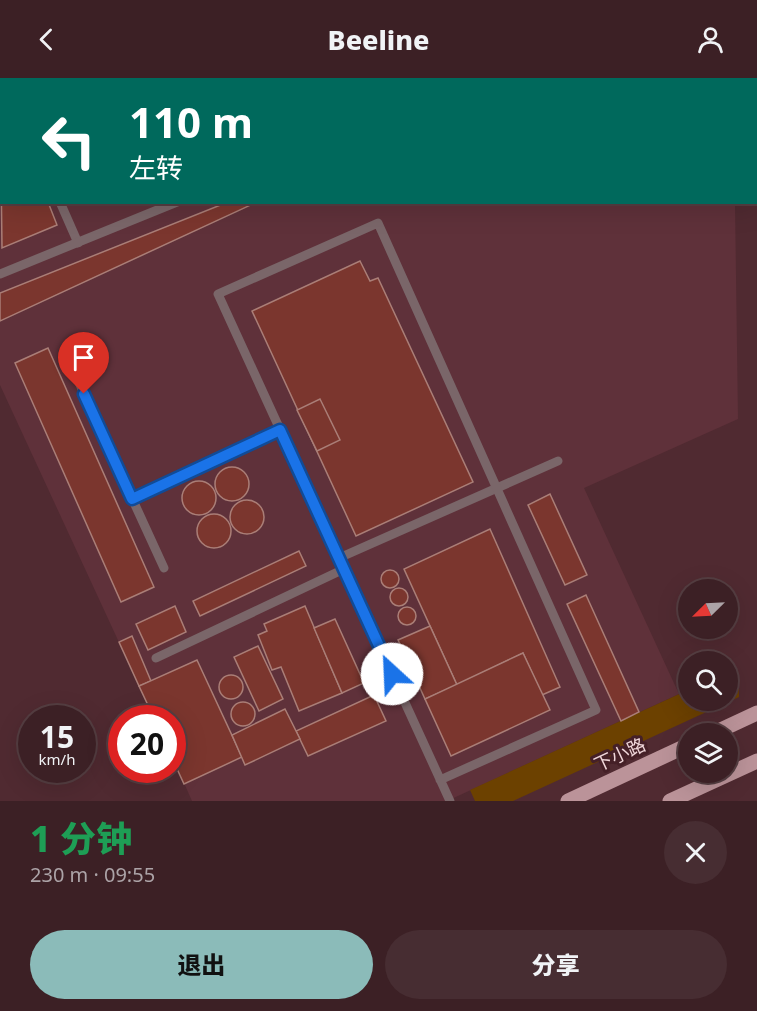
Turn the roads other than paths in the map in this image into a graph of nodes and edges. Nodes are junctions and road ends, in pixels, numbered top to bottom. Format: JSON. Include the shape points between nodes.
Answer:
{"nodes":[{"id":1,"x":61,"y":204,"type":"edge"},
{"id":2,"x":172,"y":204,"type":"edge"},
{"id":3,"x":78,"y":243,"type":"junction"},
{"id":4,"x":0,"y":274,"type":"edge"},
{"id":5,"x":65,"y":352,"type":"dead end"},
{"id":6,"x":280,"y":430,"type":"junction"},
{"id":7,"x":558,"y":461,"type":"dead end"},
{"id":8,"x":497,"y":488,"type":"junction"},
{"id":9,"x":132,"y":499,"type":"junction"},
{"id":10,"x":339,"y":558,"type":"junction"},
{"id":11,"x":164,"y":568,"type":"dead end"},
{"id":12,"x":344,"y":569,"type":"junction"},
{"id":13,"x":156,"y":658,"type":"dead end"},
{"id":14,"x":757,"y":713,"type":"edge"},
{"id":15,"x":736,"y":723,"type":"edge"},
{"id":16,"x":678,"y":750,"type":"edge"},
{"id":17,"x":757,"y":762,"type":"edge"},
{"id":18,"x":440,"y":780,"type":"junction"},
{"id":19,"x":450,"y":801,"type":"edge"},
{"id":20,"x":568,"y":801,"type":"edge"},
{"id":21,"x":670,"y":801,"type":"edge"}],
"edges":[{"from":1,"to":3,"type":"lane"},
{"from":2,"to":3,"type":"lane"},
{"from":3,"to":4,"type":"lane"},
{"from":5,"to":9,"type":"lane"},
{"from":6,"to":8,"type":"lane","via":[[218,294],[378,223]]},
{"from":6,"to":9,"type":"lane"},
{"from":6,"to":10,"type":"lane"},
{"from":7,"to":8,"type":"lane"},
{"from":8,"to":10,"type":"lane"},
{"from":8,"to":18,"type":"lane","via":[[596,710]]},
{"from":9,"to":11,"type":"lane"},
{"from":10,"to":12,"type":"lane"},
{"from":12,"to":13,"type":"lane"},
{"from":12,"to":18,"type":"lane"},
{"from":14,"to":15,"type":"main road"},
{"from":16,"to":20,"type":"main road","name":"下小路"},
{"from":17,"to":21,"type":"main road"},
{"from":18,"to":19,"type":"lane"}]}
